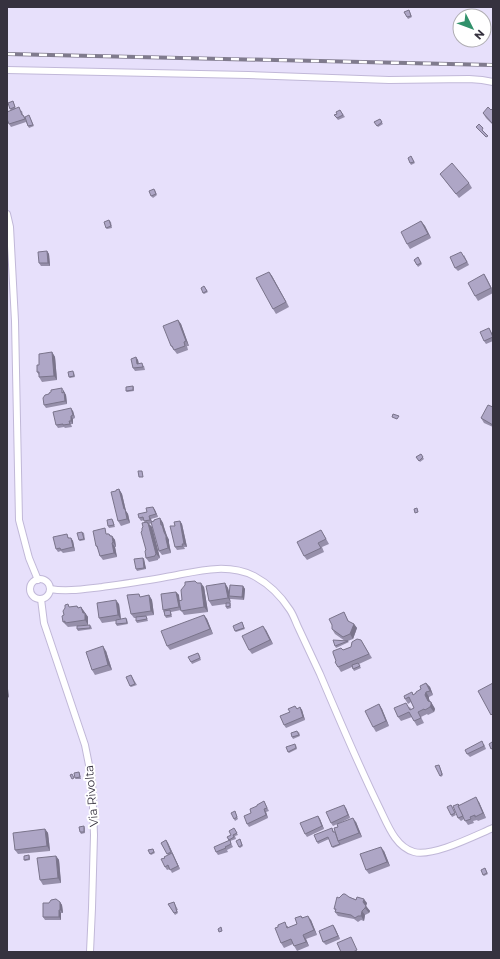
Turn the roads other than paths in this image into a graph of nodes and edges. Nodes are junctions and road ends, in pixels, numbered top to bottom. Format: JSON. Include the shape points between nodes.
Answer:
{"nodes":[{"id":1,"x":7,"y":70,"type":"edge"},
{"id":2,"x":493,"y":82,"type":"edge"},
{"id":3,"x":7,"y":214,"type":"edge"},
{"id":4,"x":38,"y":580,"type":"junction"},
{"id":5,"x":50,"y":589,"type":"junction"},
{"id":6,"x":41,"y":599,"type":"junction"},
{"id":7,"x":493,"y":828,"type":"edge"},
{"id":8,"x":90,"y":952,"type":"edge"}],
"edges":[{"from":1,"to":2,"type":"street","via":[[389,80],[470,79]]},
{"from":3,"to":4,"type":"street","via":[[10,226],[15,321],[19,520]]},
{"from":4,"to":5,"type":"street","via":[[46,582]]},
{"from":4,"to":6,"type":"street","via":[[31,586],[31,592]]},
{"from":5,"to":6,"type":"street","via":[[47,596]]},
{"from":5,"to":7,"type":"street","via":[[74,590],[218,569],[242,571],[254,576],[275,590],[290,610],[366,780],[398,842],[414,852],[424,853],[442,849]]},
{"from":6,"to":8,"type":"street","name":"Via Rivolta","via":[[44,623],[85,745],[92,780],[94,835]]}]}
